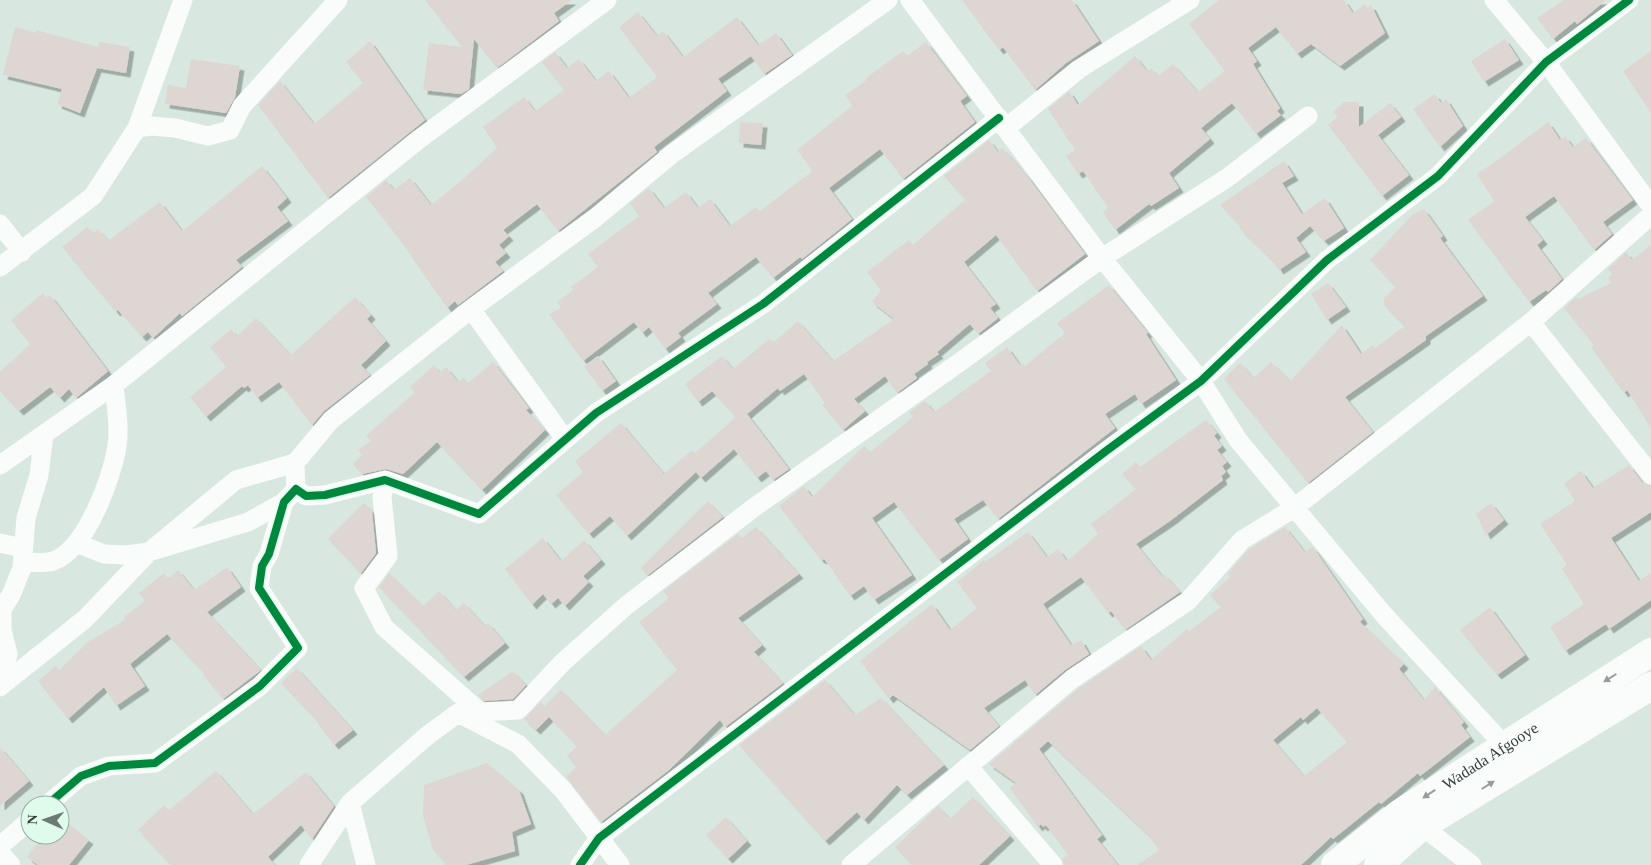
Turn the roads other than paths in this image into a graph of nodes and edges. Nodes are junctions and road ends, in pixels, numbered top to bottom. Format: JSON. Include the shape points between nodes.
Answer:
{"nodes":[{"id":1,"x":183,"y":0,"type":"edge"},
{"id":2,"x":338,"y":0,"type":"edge"},
{"id":3,"x":607,"y":0,"type":"edge"},
{"id":4,"x":888,"y":0,"type":"edge"},
{"id":5,"x":910,"y":0,"type":"edge"},
{"id":6,"x":1190,"y":0,"type":"edge"},
{"id":7,"x":1494,"y":0,"type":"edge"},
{"id":8,"x":1629,"y":0,"type":"edge"},
{"id":9,"x":1546,"y":62,"type":"junction"},
{"id":10,"x":1308,"y":116,"type":"dead end"},
{"id":11,"x":1003,"y":123,"type":"junction"},
{"id":12,"x":136,"y":128,"type":"junction"},
{"id":13,"x":1651,"y":206,"type":"edge"},
{"id":14,"x":1651,"y":215,"type":"edge"},
{"id":15,"x":0,"y":224,"type":"edge"},
{"id":16,"x":22,"y":252,"type":"junction"},
{"id":17,"x":1102,"y":258,"type":"junction"},
{"id":18,"x":0,"y":268,"type":"edge"},
{"id":19,"x":471,"y":309,"type":"junction"},
{"id":20,"x":1531,"y":322,"type":"junction"},
{"id":21,"x":1201,"y":382,"type":"junction"},
{"id":22,"x":114,"y":385,"type":"junction"},
{"id":23,"x":44,"y":434,"type":"junction"},
{"id":24,"x":565,"y":439,"type":"junction"},
{"id":25,"x":295,"y":463,"type":"junction"},
{"id":26,"x":0,"y":465,"type":"edge"},
{"id":27,"x":1651,"y":475,"type":"edge"},
{"id":28,"x":385,"y":480,"type":"junction"},
{"id":29,"x":290,"y":496,"type":"junction"},
{"id":30,"x":1294,"y":508,"type":"junction"},
{"id":31,"x":0,"y":543,"type":"edge"},
{"id":32,"x":76,"y":543,"type":"junction"},
{"id":33,"x":149,"y":552,"type":"junction"},
{"id":34,"x":23,"y":555,"type":"junction"},
{"id":35,"x":1651,"y":652,"type":"edge"},
{"id":36,"x":1,"y":686,"type":"edge"},
{"id":37,"x":1651,"y":686,"type":"edge"},
{"id":38,"x":480,"y":712,"type":"junction"},
{"id":39,"x":458,"y":713,"type":"junction"},
{"id":40,"x":1504,"y":745,"type":"junction"},
{"id":41,"x":968,"y":766,"type":"junction"},
{"id":42,"x":59,"y":795,"type":"edge"},
{"id":43,"x":350,"y":803,"type":"junction"},
{"id":44,"x":1422,"y":826,"type":"junction"},
{"id":45,"x":20,"y":829,"type":"edge"},
{"id":46,"x":600,"y":838,"type":"junction"},
{"id":47,"x":0,"y":846,"type":"edge"},
{"id":48,"x":0,"y":853,"type":"edge"},
{"id":49,"x":11,"y":865,"type":"edge"},
{"id":50,"x":309,"y":865,"type":"edge"},
{"id":51,"x":366,"y":865,"type":"edge"},
{"id":52,"x":580,"y":865,"type":"edge"},
{"id":53,"x":620,"y":865,"type":"edge"},
{"id":54,"x":850,"y":865,"type":"edge"},
{"id":55,"x":1053,"y":865,"type":"edge"},
{"id":56,"x":1335,"y":865,"type":"edge"},
{"id":57,"x":1378,"y":865,"type":"edge"},
{"id":58,"x":1472,"y":865,"type":"edge"}],
"edges":[{"from":1,"to":12,"type":"street"},
{"from":2,"to":12,"type":"street","via":[[242,106],[230,130],[208,136],[175,128]]},
{"from":3,"to":22,"type":"street","via":[[418,140]]},
{"from":4,"to":19,"type":"street","via":[[672,154],[595,218]]},
{"from":5,"to":11,"type":"street"},
{"from":6,"to":11,"type":"street","via":[[1079,69]]},
{"from":7,"to":9,"type":"street"},
{"from":8,"to":9,"type":"street"},
{"from":9,"to":13,"type":"street"},
{"from":9,"to":21,"type":"street","via":[[1438,176],[1327,260]]},
{"from":10,"to":17,"type":"street","via":[[1227,178]]},
{"from":11,"to":17,"type":"street"},
{"from":11,"to":24,"type":"street","via":[[763,304],[596,413]]},
{"from":12,"to":16,"type":"street","via":[[94,196]]},
{"from":14,"to":20,"type":"street"},
{"from":15,"to":16,"type":"street"},
{"from":16,"to":18,"type":"street"},
{"from":17,"to":21,"type":"street"},
{"from":17,"to":38,"type":"street","via":[[756,506],[635,599],[563,662],[518,710]]},
{"from":19,"to":24,"type":"street"},
{"from":19,"to":25,"type":"street","via":[[331,420]]},
{"from":20,"to":27,"type":"street"},
{"from":20,"to":30,"type":"street"},
{"from":21,"to":30,"type":"street","via":[[1238,440]]},
{"from":21,"to":46,"type":"street","via":[[1098,457]]},
{"from":22,"to":23,"type":"street"},
{"from":22,"to":32,"type":"street","via":[[117,445],[109,480]]},
{"from":23,"to":26,"type":"street"},
{"from":23,"to":34,"type":"street","via":[[39,474],[26,518]]},
{"from":24,"to":28,"type":"street","via":[[479,514]]},
{"from":25,"to":29,"type":"street"},
{"from":25,"to":33,"type":"street","via":[[236,480]]},
{"from":28,"to":29,"type":"street","via":[[325,495]]},
{"from":28,"to":38,"type":"street","via":[[382,497],[388,556],[364,588],[384,627]]},
{"from":29,"to":33,"type":"street","via":[[248,522]]},
{"from":29,"to":42,"type":"street","via":[[262,566],[259,588],[298,648],[260,686],[155,763],[110,766],[81,776]]},
{"from":30,"to":40,"type":"street","via":[[1384,615]]},
{"from":30,"to":41,"type":"street","via":[[1242,540],[1188,601],[1072,678]]},
{"from":31,"to":34,"type":"street"},
{"from":32,"to":33,"type":"street","via":[[104,554]]},
{"from":32,"to":34,"type":"street","via":[[70,552],[53,562]]},
{"from":33,"to":36,"type":"street","via":[[85,619]]},
{"from":34,"to":36,"type":"street","via":[[12,595],[2,609],[2,630],[8,654]]},
{"from":35,"to":40,"type":"highway","name":"Wadada Afgooye","one_way":true},
{"from":44,"to":37,"type":"highway","name":"Wadada Afgooye","one_way":true},
{"from":38,"to":39,"type":"street"},
{"from":39,"to":43,"type":"street"},
{"from":39,"to":46,"type":"street","via":[[518,744],[563,790]]},
{"from":40,"to":56,"type":"highway","name":"Wadada Afgooye","one_way":true,"via":[[1400,813]]},
{"from":41,"to":54,"type":"street"},
{"from":41,"to":55,"type":"street"},
{"from":43,"to":50,"type":"street"},
{"from":43,"to":51,"type":"street"},
{"from":44,"to":57,"type":"highway","name":"Wadada Afgooye"},
{"from":44,"to":58,"type":"street"},
{"from":45,"to":47,"type":"street"},
{"from":46,"to":52,"type":"street"},
{"from":46,"to":53,"type":"street"},
{"from":48,"to":49,"type":"street"}]}
